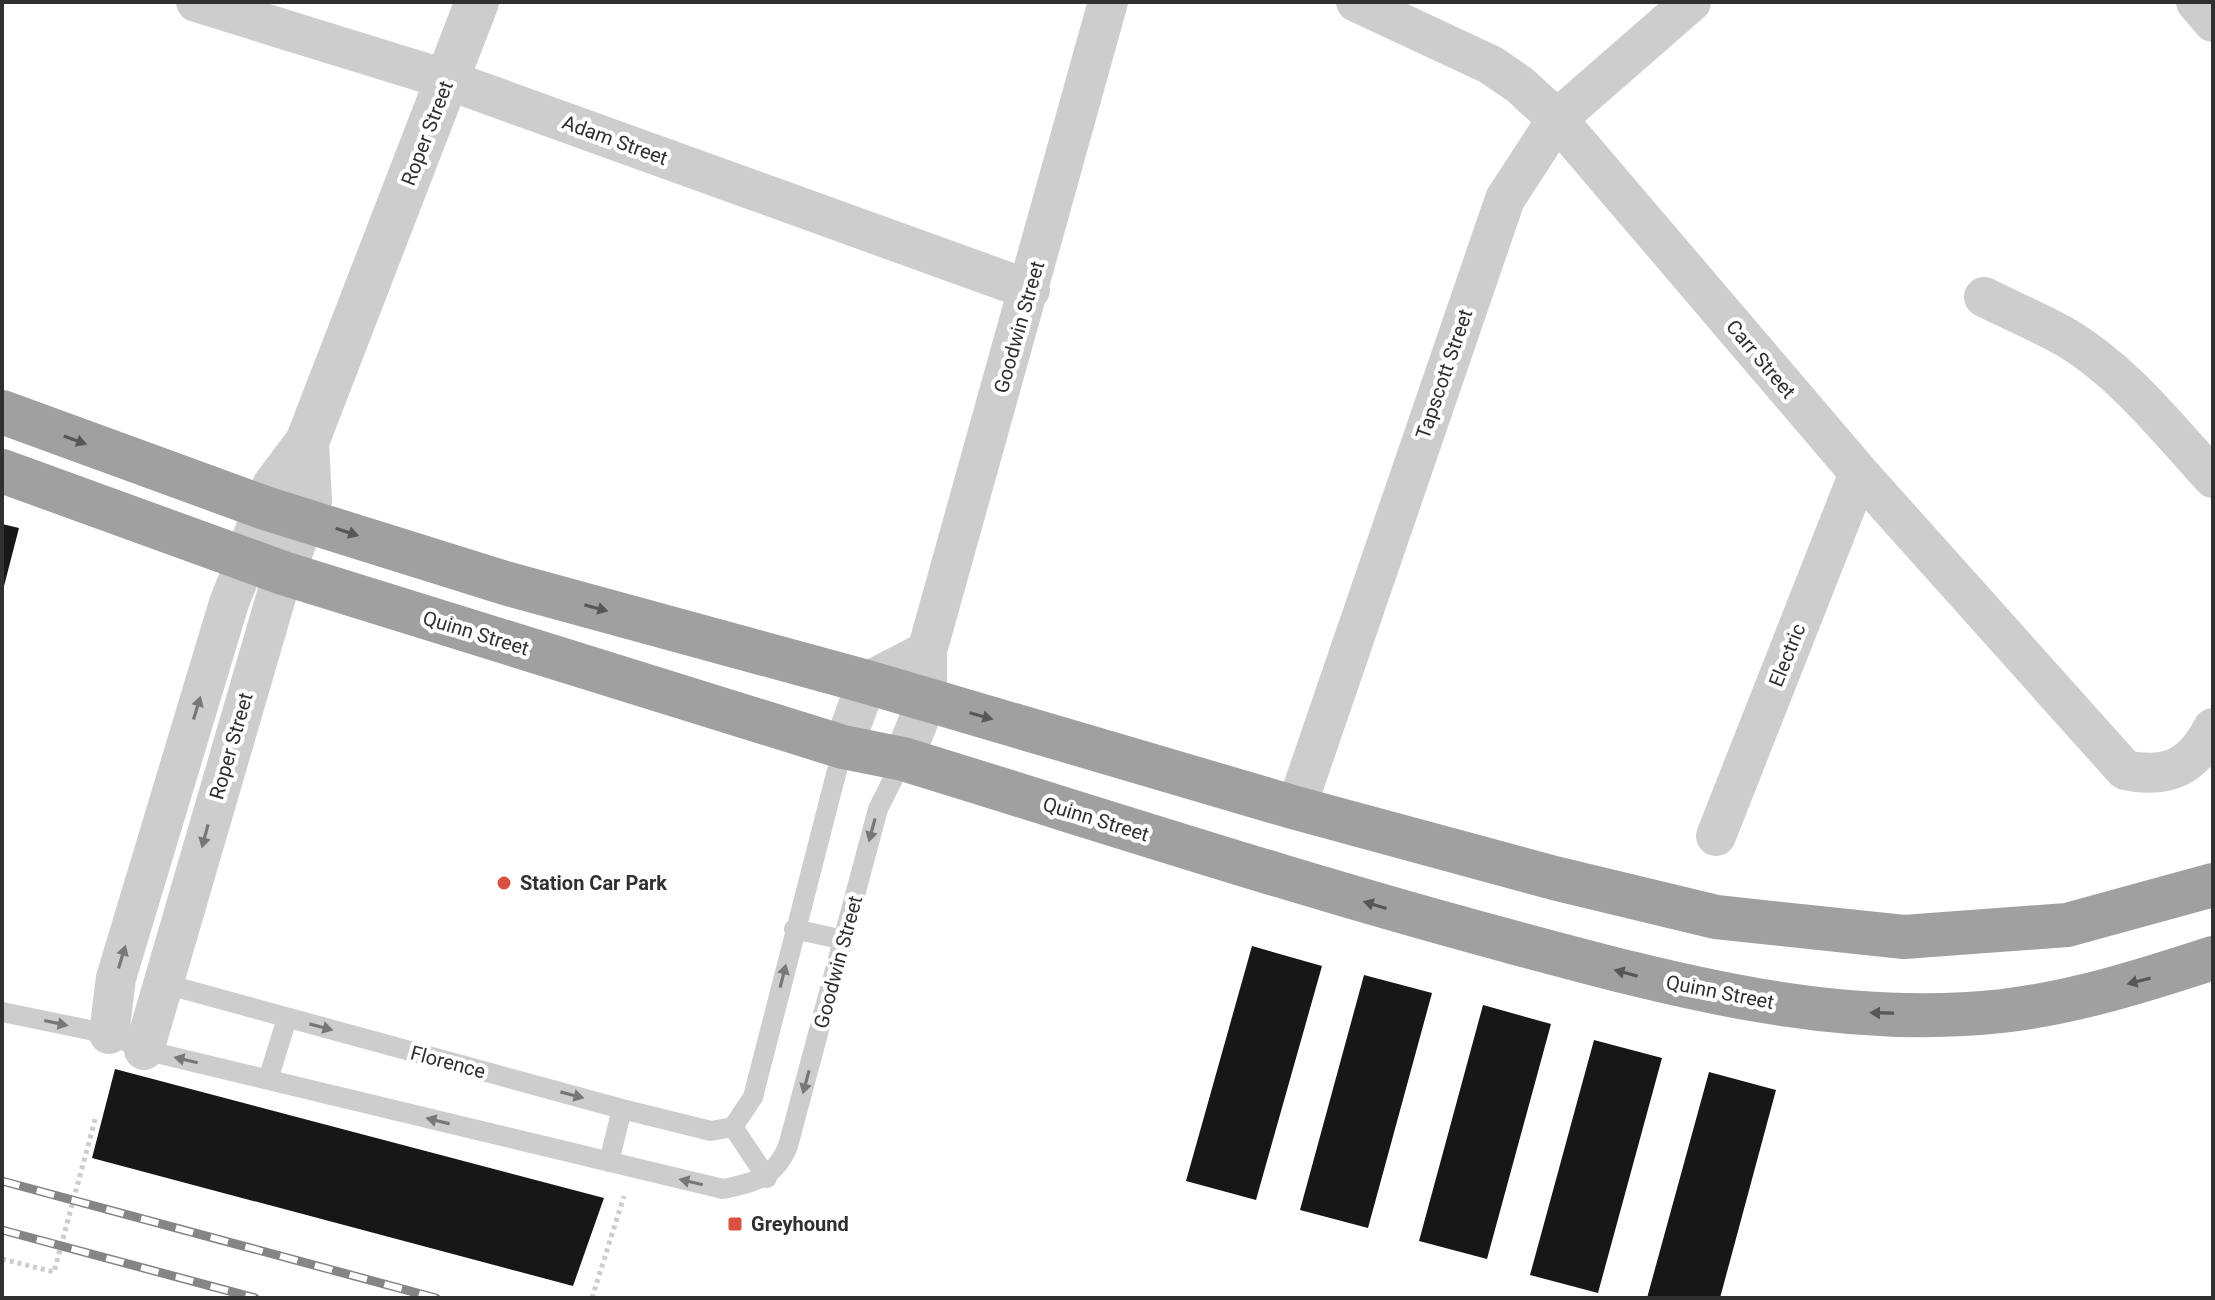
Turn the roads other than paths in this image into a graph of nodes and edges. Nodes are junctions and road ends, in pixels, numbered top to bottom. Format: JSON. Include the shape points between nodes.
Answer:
{"nodes":[{"id":1,"x":196,"y":2,"type":"edge"},
{"id":2,"x":477,"y":2,"type":"edge"},
{"id":3,"x":1108,"y":2,"type":"edge"},
{"id":4,"x":1356,"y":2,"type":"edge"},
{"id":5,"x":1691,"y":2,"type":"edge"},
{"id":6,"x":2196,"y":2,"type":"edge"},
{"id":7,"x":2213,"y":22,"type":"edge"},
{"id":8,"x":448,"y":80,"type":"junction"},
{"id":9,"x":1557,"y":119,"type":"junction"},
{"id":10,"x":1030,"y":290,"type":"junction"},
{"id":11,"x":1984,"y":297,"type":"dead end"},
{"id":12,"x":2,"y":412,"type":"edge"},
{"id":13,"x":2,"y":471,"type":"edge"},
{"id":14,"x":1859,"y":473,"type":"junction"},
{"id":15,"x":2213,"y":478,"type":"edge"},
{"id":16,"x":284,"y":513,"type":"junction"},
{"id":17,"x":264,"y":567,"type":"junction"},
{"id":18,"x":927,"y":651,"type":"junction"},
{"id":19,"x":867,"y":682,"type":"junction"},
{"id":20,"x":927,"y":700,"type":"junction"},
{"id":21,"x":2213,"y":728,"type":"edge"},
{"id":22,"x":843,"y":747,"type":"junction"},
{"id":23,"x":903,"y":759,"type":"junction"},
{"id":24,"x":200,"y":771,"type":"junction"},
{"id":25,"x":1296,"y":808,"type":"junction"},
{"id":26,"x":1716,"y":836,"type":"dead end"},
{"id":27,"x":2213,"y":885,"type":"edge"},
{"id":28,"x":794,"y":929,"type":"junction"},
{"id":29,"x":844,"y":940,"type":"junction"},
{"id":30,"x":2213,"y":958,"type":"edge"},
{"id":31,"x":165,"y":984,"type":"junction"},
{"id":32,"x":2,"y":1012,"type":"edge"},
{"id":33,"x":287,"y":1018,"type":"junction"},
{"id":34,"x":126,"y":1042,"type":"junction"},
{"id":35,"x":268,"y":1080,"type":"junction"},
{"id":36,"x":622,"y":1109,"type":"junction"},
{"id":37,"x":733,"y":1127,"type":"junction"},
{"id":38,"x":609,"y":1162,"type":"junction"},
{"id":39,"x":767,"y":1178,"type":"junction"}],
"edges":[{"from":1,"to":8,"type":"street","name":"Adam Street"},
{"from":2,"to":8,"type":"street","name":"Roper Street"},
{"from":3,"to":10,"type":"street","name":"Goodwin Street"},
{"from":4,"to":9,"type":"street","name":"Carr Street","via":[[1491,65]]},
{"from":5,"to":9,"type":"street","name":"Tapscott Street"},
{"from":6,"to":7,"type":"street"},
{"from":8,"to":10,"type":"street","name":"Adam Street"},
{"from":8,"to":16,"type":"street","name":"Roper Street","via":[[307,442],[274,486]]},
{"from":9,"to":14,"type":"street","name":"Carr Street"},
{"from":9,"to":25,"type":"street","name":"Tapscott Street","via":[[1516,178],[1494,227]]},
{"from":10,"to":18,"type":"street","name":"Goodwin Street"},
{"from":11,"to":15,"type":"street","via":[[2067,338],[2100,362]]},
{"from":12,"to":16,"type":"highway","one_way":true},
{"from":13,"to":17,"type":"highway","name":"Quinn Street"},
{"from":14,"to":21,"type":"street","name":"Carr Street","via":[[2125,770],[2171,772],[2203,747]]},
{"from":14,"to":26,"type":"street","name":"Electric"},
{"from":16,"to":17,"type":"street","name":"Roper Street"},
{"from":16,"to":19,"type":"highway","one_way":true,"via":[[505,583]]},
{"from":17,"to":22,"type":"highway","name":"Quinn Street"},
{"from":17,"to":24,"type":"street","name":"Roper Street"},
{"from":18,"to":19,"type":"street"},
{"from":18,"to":20,"type":"street","name":"Goodwin Street"},
{"from":19,"to":20,"type":"highway"},
{"from":19,"to":22,"type":"street"},
{"from":20,"to":23,"type":"street","name":"Goodwin Street"},
{"from":20,"to":25,"type":"highway","one_way":true},
{"from":22,"to":23,"type":"highway","name":"Quinn Street"},
{"from":22,"to":28,"type":"lane"},
{"from":23,"to":29,"type":"lane","name":"Goodwin Street","one_way":true,"via":[[878,809]]},
{"from":30,"to":23,"type":"highway","name":"Quinn Street","one_way":true,"via":[[2143,981],[2003,1011],[1879,1013],[1759,1003],[1386,908]]},
{"from":24,"to":31,"type":"street","name":"Roper Street","one_way":true},
{"from":34,"to":24,"type":"street","name":"Roper Street","one_way":true,"via":[[116,978]]},
{"from":25,"to":27,"type":"highway","via":[[1716,917],[1904,937],[2067,925]]},
{"from":28,"to":29,"type":"lane"},
{"from":37,"to":28,"type":"lane","one_way":true,"via":[[753,1097]]},
{"from":29,"to":39,"type":"lane","name":"Goodwin Street","one_way":true,"via":[[788,1146]]},
{"from":31,"to":33,"type":"lane","name":"Florence"},
{"from":31,"to":34,"type":"street","name":"Roper Street"},
{"from":32,"to":34,"type":"lane","one_way":true},
{"from":33,"to":35,"type":"lane"},
{"from":33,"to":36,"type":"lane","name":"Florence","one_way":true},
{"from":35,"to":34,"type":"lane","one_way":true},
{"from":38,"to":35,"type":"lane","one_way":true},
{"from":36,"to":37,"type":"lane","name":"Florence","via":[[711,1131]]},
{"from":36,"to":38,"type":"lane"},
{"from":37,"to":39,"type":"lane"},
{"from":39,"to":38,"type":"lane","one_way":true,"via":[[723,1189]]}]}
